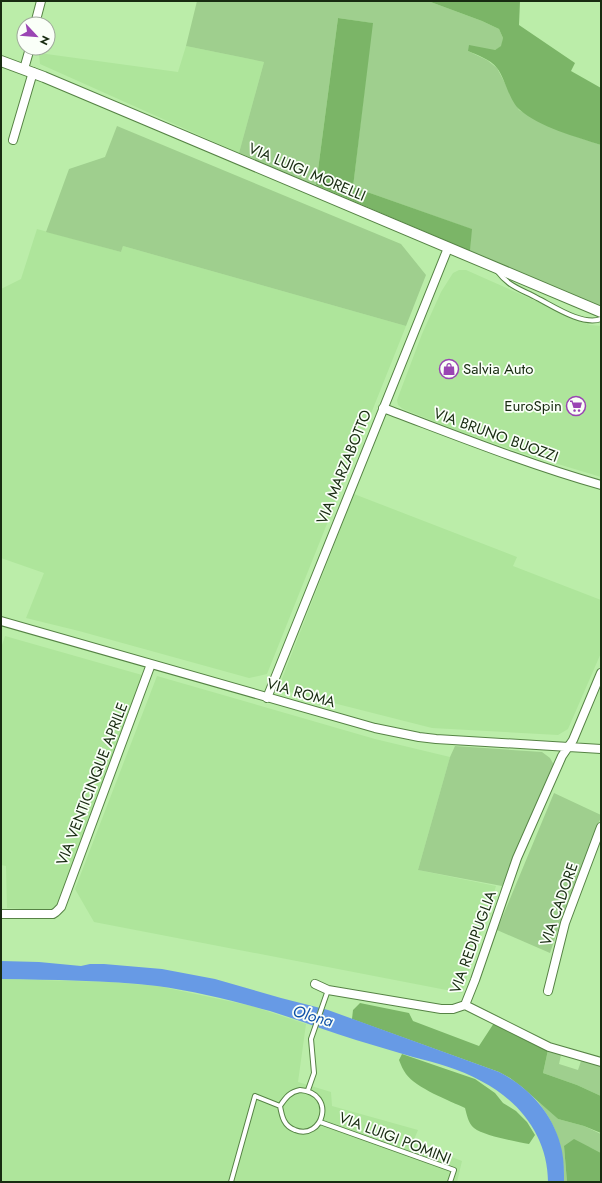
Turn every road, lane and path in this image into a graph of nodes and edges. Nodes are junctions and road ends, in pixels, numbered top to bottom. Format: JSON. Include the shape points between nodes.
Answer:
{"nodes":[{"id":1,"x":41,"y":1,"type":"edge"},
{"id":2,"x":38,"y":16,"type":"edge"},
{"id":3,"x":30,"y":56,"type":"edge"},
{"id":4,"x":1,"y":61,"type":"edge"},
{"id":5,"x":29,"y":71,"type":"junction"},
{"id":6,"x":14,"y":140,"type":"dead end"},
{"id":7,"x":448,"y":248,"type":"junction"},
{"id":8,"x":494,"y":267,"type":"junction"},
{"id":9,"x":601,"y":312,"type":"edge"},
{"id":10,"x":601,"y":319,"type":"edge"},
{"id":11,"x":383,"y":408,"type":"junction"},
{"id":12,"x":601,"y":485,"type":"edge"},
{"id":13,"x":1,"y":621,"type":"edge"},
{"id":14,"x":151,"y":664,"type":"junction"},
{"id":15,"x":601,"y":673,"type":"edge"},
{"id":16,"x":267,"y":698,"type":"junction"},
{"id":17,"x":568,"y":747,"type":"junction"},
{"id":18,"x":601,"y":749,"type":"edge"},
{"id":19,"x":601,"y":827,"type":"edge"},
{"id":20,"x":1,"y":914,"type":"edge"},
{"id":21,"x":314,"y":984,"type":"dead end"},
{"id":22,"x":328,"y":990,"type":"junction"},
{"id":23,"x":548,"y":991,"type":"dead end"},
{"id":24,"x":465,"y":1005,"type":"junction"},
{"id":25,"x":601,"y":1062,"type":"edge"},
{"id":26,"x":308,"y":1090,"type":"junction"},
{"id":27,"x":280,"y":1106,"type":"junction"},
{"id":28,"x":320,"y":1122,"type":"junction"},
{"id":29,"x":231,"y":1182,"type":"edge"},
{"id":30,"x":450,"y":1182,"type":"edge"}],
"edges":[{"from":1,"to":2,"type":"street"},
{"from":3,"to":5,"type":"street"},
{"from":4,"to":5,"type":"street","name":"VIA LUIGI MORELLI"},
{"from":5,"to":6,"type":"street"},
{"from":5,"to":7,"type":"street","name":"VIA LUIGI MORELLI"},
{"from":7,"to":8,"type":"street","name":"VIA LUIGI MORELLI"},
{"from":7,"to":11,"type":"street","name":"VIA MARZABOTTO"},
{"from":8,"to":9,"type":"street","name":"VIA LUIGI MORELLI"},
{"from":8,"to":10,"type":"lane","via":[[510,284],[552,307],[585,320]]},
{"from":11,"to":12,"type":"street","name":"VIA BRUNO BUOZZI","via":[[548,469]]},
{"from":11,"to":16,"type":"street","name":"VIA MARZABOTTO"},
{"from":13,"to":14,"type":"street","name":"VIA ROMA"},
{"from":14,"to":16,"type":"street","name":"VIA ROMA"},
{"from":14,"to":20,"type":"street","name":"VIA VENTICINQUE APRILE","via":[[61,906],[56,912],[49,914]]},
{"from":15,"to":17,"type":"street","name":"VIA REDIPUGLIA"},
{"from":16,"to":17,"type":"street","name":"VIA ROMA","via":[[375,728],[419,737]]},
{"from":17,"to":18,"type":"street","name":"VIA ROMA"},
{"from":17,"to":24,"type":"street","name":"VIA REDIPUGLIA","via":[[518,858]]},
{"from":19,"to":23,"type":"street","name":"VIA CADORE","via":[[565,923]]},
{"from":21,"to":22,"type":"street","name":"VIA REDIPUGLIA"},
{"from":22,"to":24,"type":"street","name":"VIA REDIPUGLIA","via":[[441,1009]]},
{"from":22,"to":26,"type":"lane","via":[[311,1039],[314,1073]]},
{"from":24,"to":25,"type":"street","via":[[549,1047]]},
{"from":26,"to":27,"type":"lane","via":[[293,1091]]},
{"from":26,"to":28,"type":"lane","name":"VIA LUIGI POMINI","via":[[321,1101],[323,1116]]},
{"from":27,"to":28,"type":"lane","name":"VIA LUIGI POMINI","via":[[283,1120],[291,1129],[305,1132]]},
{"from":27,"to":29,"type":"lane","via":[[254,1096]]},
{"from":28,"to":30,"type":"lane","name":"VIA LUIGI POMINI","via":[[454,1170]]}]}
